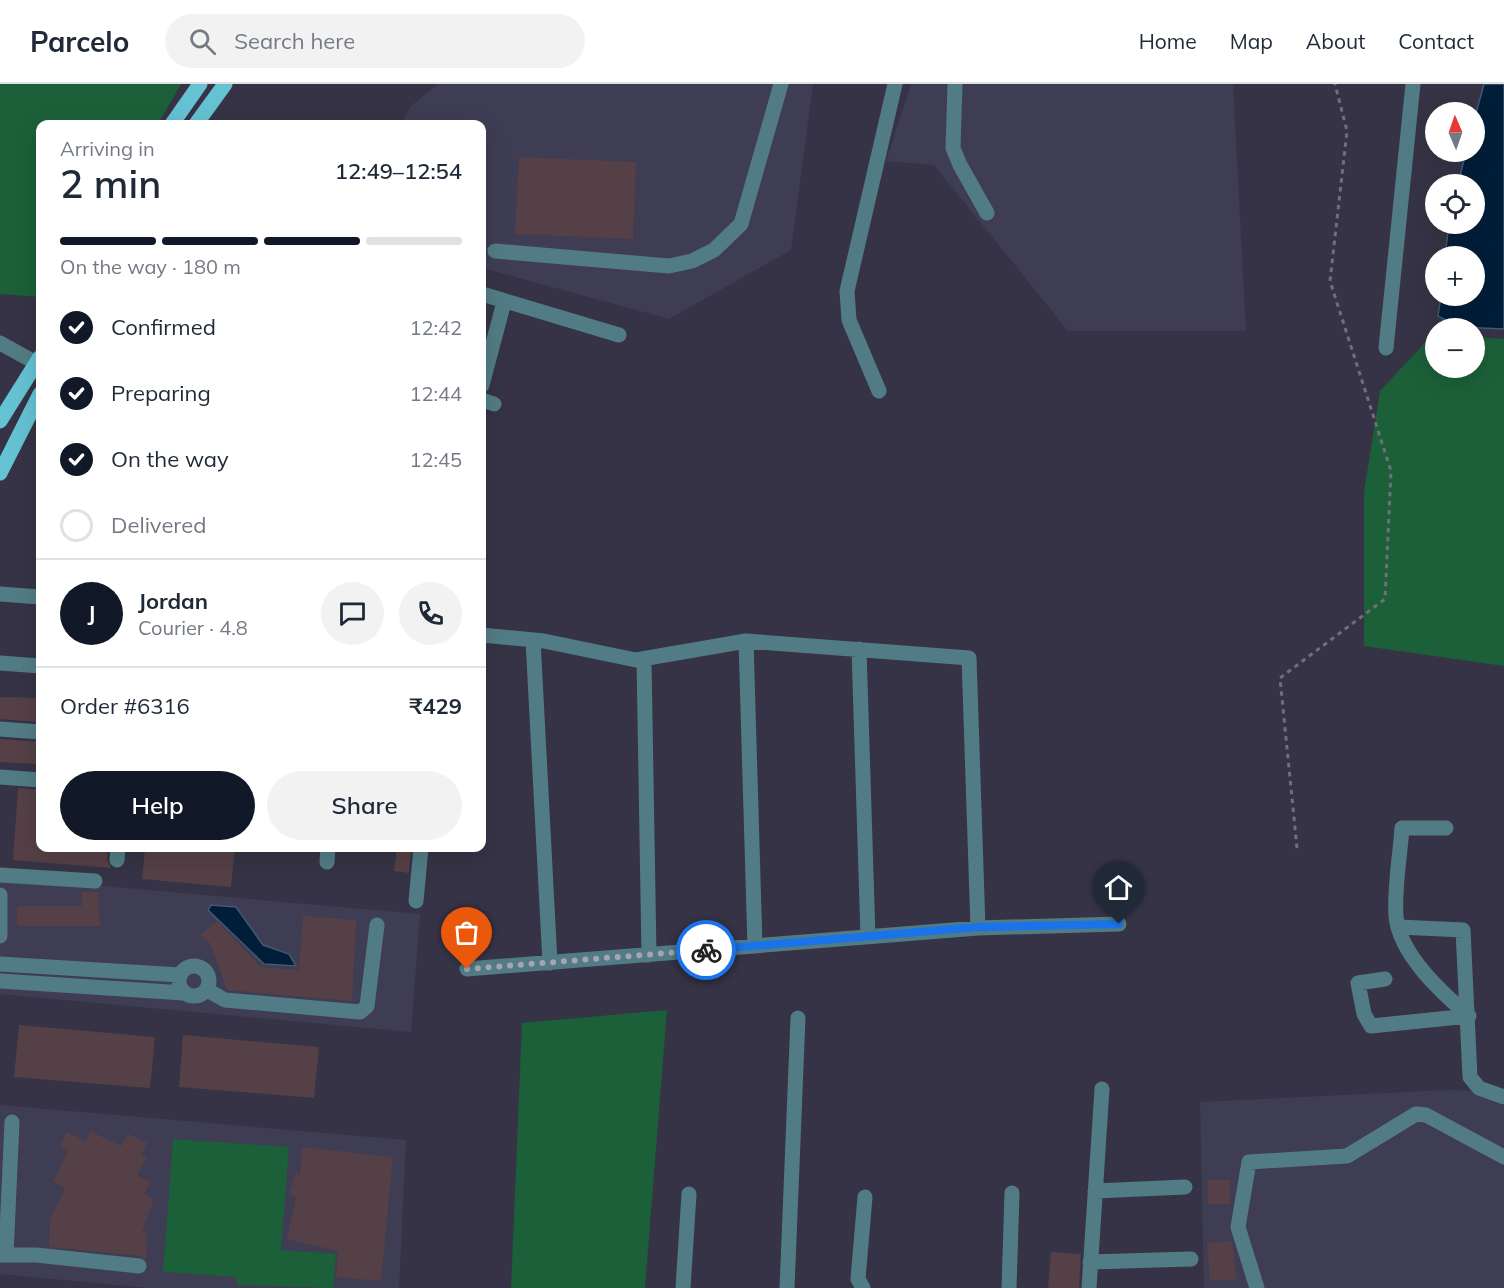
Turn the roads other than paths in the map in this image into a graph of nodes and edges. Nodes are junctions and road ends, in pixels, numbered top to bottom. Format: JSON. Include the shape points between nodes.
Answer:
{"nodes":[{"id":1,"x":200,"y":84,"type":"edge"},
{"id":2,"x":225,"y":84,"type":"edge"},
{"id":3,"x":781,"y":84,"type":"edge"},
{"id":4,"x":895,"y":84,"type":"edge"},
{"id":5,"x":955,"y":84,"type":"edge"},
{"id":6,"x":1413,"y":84,"type":"edge"},
{"id":7,"x":175,"y":120,"type":"edge"},
{"id":8,"x":199,"y":120,"type":"edge"},
{"id":9,"x":987,"y":213,"type":"dead end"},
{"id":10,"x":495,"y":251,"type":"dead end"},
{"id":11,"x":486,"y":295,"type":"edge"},
{"id":12,"x":504,"y":302,"type":"junction"},
{"id":13,"x":619,"y":334,"type":"dead end"},
{"id":14,"x":0,"y":343,"type":"edge"},
{"id":15,"x":1386,"y":348,"type":"dead end"},
{"id":16,"x":36,"y":361,"type":"edge"},
{"id":17,"x":36,"y":367,"type":"edge"},
{"id":18,"x":486,"y":370,"type":"edge"},
{"id":19,"x":879,"y":391,"type":"dead end"},
{"id":20,"x":36,"y":402,"type":"edge"},
{"id":21,"x":0,"y":421,"type":"edge"},
{"id":22,"x":0,"y":473,"type":"edge"},
{"id":23,"x":0,"y":594,"type":"edge"},
{"id":24,"x":36,"y":597,"type":"edge"},
{"id":25,"x":486,"y":635,"type":"edge"},
{"id":26,"x":533,"y":640,"type":"junction"},
{"id":27,"x":746,"y":641,"type":"junction"},
{"id":28,"x":859,"y":650,"type":"junction"},
{"id":29,"x":644,"y":659,"type":"junction"},
{"id":30,"x":0,"y":663,"type":"edge"},
{"id":31,"x":36,"y":666,"type":"edge"},
{"id":32,"x":0,"y":729,"type":"edge"},
{"id":33,"x":36,"y":732,"type":"edge"},
{"id":34,"x":0,"y":777,"type":"edge"},
{"id":35,"x":36,"y":780,"type":"edge"},
{"id":36,"x":1446,"y":828,"type":"dead end"},
{"id":37,"x":421,"y":852,"type":"edge"},
{"id":38,"x":0,"y":875,"type":"edge"},
{"id":39,"x":95,"y":881,"type":"dead end"},
{"id":40,"x":0,"y":895,"type":"edge"},
{"id":41,"x":416,"y":901,"type":"dead end"},
{"id":42,"x":1119,"y":924,"type":"dead end"},
{"id":43,"x":377,"y":925,"type":"dead end"},
{"id":44,"x":978,"y":927,"type":"junction"},
{"id":45,"x":1399,"y":927,"type":"junction"},
{"id":46,"x":0,"y":936,"type":"edge"},
{"id":47,"x":868,"y":937,"type":"junction"},
{"id":48,"x":755,"y":946,"type":"junction"},
{"id":49,"x":649,"y":955,"type":"junction"},
{"id":50,"x":550,"y":963,"type":"junction"},
{"id":51,"x":0,"y":964,"type":"edge"},
{"id":52,"x":467,"y":969,"type":"dead end"},
{"id":53,"x":180,"y":975,"type":"junction"},
{"id":54,"x":1385,"y":980,"type":"dead end"},
{"id":55,"x":0,"y":981,"type":"edge"},
{"id":56,"x":207,"y":990,"type":"junction"},
{"id":57,"x":184,"y":993,"type":"junction"},
{"id":58,"x":1469,"y":1016,"type":"junction"},
{"id":59,"x":798,"y":1018,"type":"dead end"},
{"id":60,"x":1102,"y":1089,"type":"dead end"},
{"id":61,"x":1504,"y":1097,"type":"edge"},
{"id":62,"x":12,"y":1122,"type":"dead end"},
{"id":63,"x":1504,"y":1157,"type":"edge"},
{"id":64,"x":1185,"y":1187,"type":"dead end"},
{"id":65,"x":1095,"y":1191,"type":"junction"},
{"id":66,"x":1012,"y":1193,"type":"dead end"},
{"id":67,"x":688,"y":1194,"type":"dead end"},
{"id":68,"x":864,"y":1197,"type":"dead end"},
{"id":69,"x":3,"y":1255,"type":"edge"},
{"id":70,"x":1191,"y":1259,"type":"dead end"},
{"id":71,"x":1090,"y":1262,"type":"junction"},
{"id":72,"x":139,"y":1266,"type":"dead end"},
{"id":73,"x":683,"y":1288,"type":"edge"},
{"id":74,"x":787,"y":1288,"type":"edge"},
{"id":75,"x":863,"y":1288,"type":"edge"},
{"id":76,"x":1009,"y":1288,"type":"edge"},
{"id":77,"x":1089,"y":1288,"type":"edge"},
{"id":78,"x":1257,"y":1288,"type":"edge"}],
"edges":[{"from":1,"to":7,"type":"main road"},
{"from":2,"to":8,"type":"main road"},
{"from":3,"to":10,"type":"street","via":[[741,224],[714,250],[669,266]]},
{"from":4,"to":19,"type":"street","via":[[847,291],[849,320]]},
{"from":5,"to":9,"type":"street","via":[[953,148]]},
{"from":6,"to":15,"type":"street"},
{"from":11,"to":12,"type":"street"},
{"from":12,"to":13,"type":"street"},
{"from":12,"to":18,"type":"street"},
{"from":14,"to":16,"type":"street"},
{"from":17,"to":21,"type":"main road"},
{"from":20,"to":22,"type":"main road"},
{"from":23,"to":24,"type":"street"},
{"from":25,"to":26,"type":"street"},
{"from":26,"to":29,"type":"street"},
{"from":26,"to":50,"type":"street"},
{"from":27,"to":28,"type":"street"},
{"from":27,"to":29,"type":"street"},
{"from":27,"to":48,"type":"street"},
{"from":28,"to":44,"type":"street","via":[[969,658]]},
{"from":28,"to":47,"type":"street"},
{"from":29,"to":49,"type":"street"},
{"from":30,"to":31,"type":"street"},
{"from":32,"to":33,"type":"street"},
{"from":34,"to":35,"type":"street"},
{"from":36,"to":45,"type":"street","via":[[1402,828],[1396,916]]},
{"from":37,"to":41,"type":"street"},
{"from":38,"to":39,"type":"street"},
{"from":40,"to":46,"type":"street"},
{"from":42,"to":44,"type":"street"},
{"from":43,"to":56,"type":"street","via":[[367,1006],[360,1012],[225,1000]]},
{"from":44,"to":47,"type":"street"},
{"from":45,"to":58,"type":"street","via":[[1411,954],[1436,987]]},
{"from":45,"to":58,"type":"street","via":[[1463,930]]},
{"from":47,"to":48,"type":"street"},
{"from":48,"to":49,"type":"street"},
{"from":49,"to":50,"type":"street"},
{"from":50,"to":52,"type":"street"},
{"from":51,"to":53,"type":"street"},
{"from":53,"to":56,"type":"street","via":[[191,966],[201,967],[210,980]]},
{"from":53,"to":57,"type":"street"},
{"from":54,"to":58,"type":"street","via":[[1358,983],[1364,1014],[1371,1026]]},
{"from":55,"to":57,"type":"street"},
{"from":56,"to":57,"type":"street","via":[[198,996]]},
{"from":58,"to":61,"type":"street","via":[[1470,1077],[1479,1088]]},
{"from":59,"to":74,"type":"street"},
{"from":60,"to":65,"type":"street"},
{"from":62,"to":69,"type":"street"},
{"from":63,"to":78,"type":"street","via":[[1426,1114],[1416,1114],[1347,1156],[1249,1162],[1238,1227]]},
{"from":64,"to":65,"type":"street"},
{"from":65,"to":71,"type":"street"},
{"from":66,"to":76,"type":"street"},
{"from":67,"to":73,"type":"street"},
{"from":68,"to":75,"type":"street","via":[[858,1279]]},
{"from":69,"to":72,"type":"street"},
{"from":70,"to":71,"type":"street"},
{"from":71,"to":77,"type":"street"}]}
